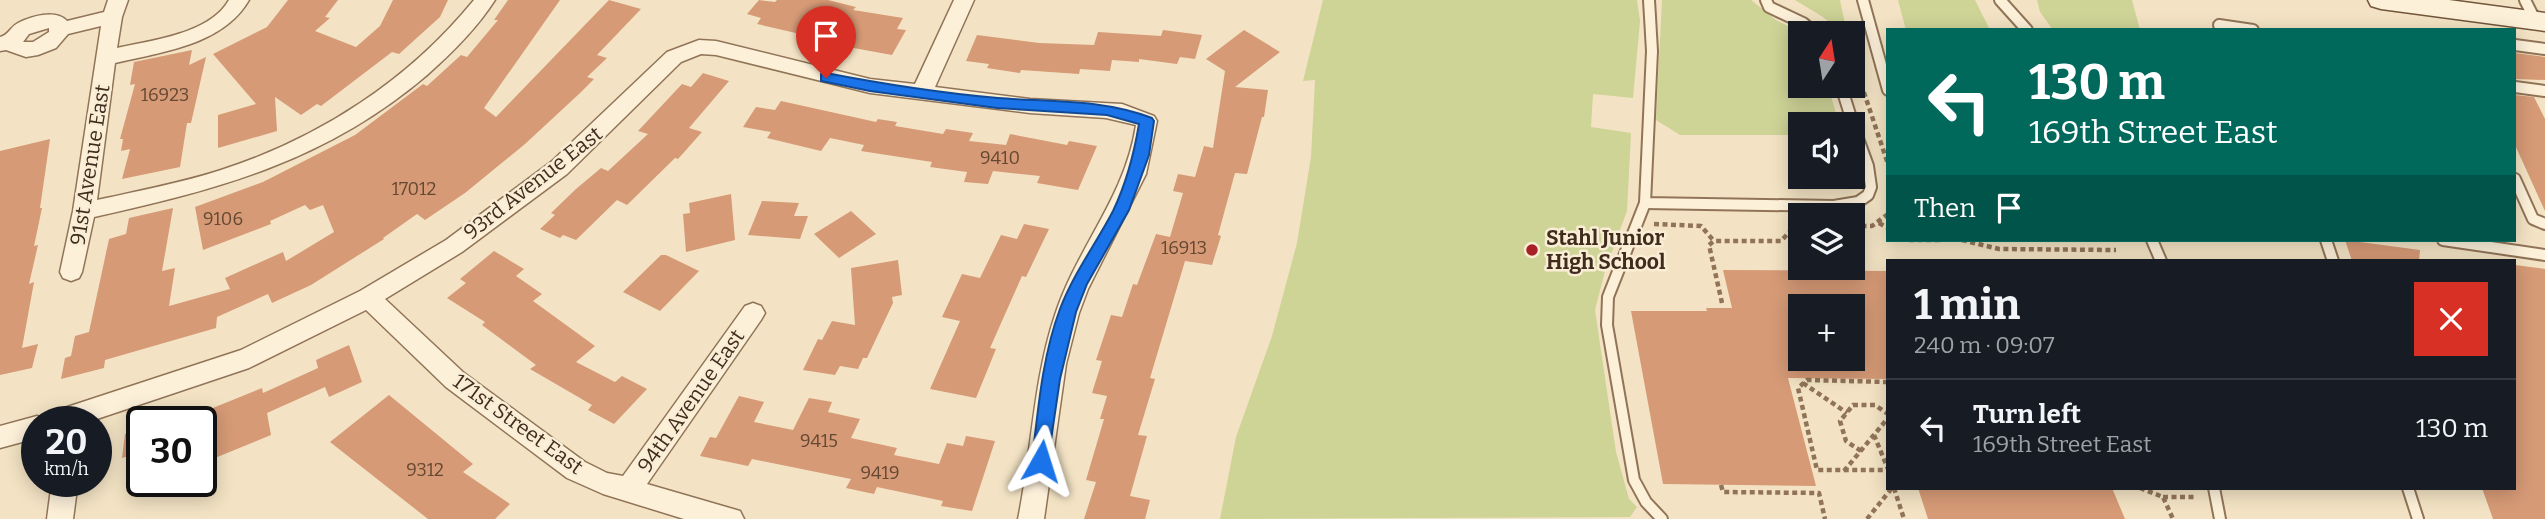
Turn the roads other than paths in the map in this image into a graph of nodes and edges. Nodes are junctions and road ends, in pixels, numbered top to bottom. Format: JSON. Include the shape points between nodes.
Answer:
{"nodes":[{"id":1,"x":239,"y":0,"type":"edge"},
{"id":2,"x":485,"y":0,"type":"edge"},
{"id":3,"x":964,"y":0,"type":"edge"},
{"id":4,"x":1649,"y":0,"type":"edge"},
{"id":5,"x":1766,"y":0,"type":"edge"},
{"id":6,"x":1863,"y":0,"type":"edge"},
{"id":7,"x":2000,"y":0,"type":"edge"},
{"id":8,"x":2381,"y":0,"type":"edge"},
{"id":9,"x":115,"y":9,"type":"edge"},
{"id":10,"x":2535,"y":14,"type":"edge"},
{"id":11,"x":1800,"y":21,"type":"edge"},
{"id":12,"x":2219,"y":25,"type":"dead end"},
{"id":13,"x":2024,"y":28,"type":"edge"},
{"id":14,"x":2239,"y":28,"type":"edge"},
{"id":15,"x":461,"y":29,"type":"joint"},
{"id":16,"x":6,"y":42,"type":"edge"},
{"id":17,"x":2516,"y":45,"type":"edge"},
{"id":18,"x":2545,"y":49,"type":"edge"},
{"id":19,"x":107,"y":58,"type":"junction"},
{"id":20,"x":1886,"y":83,"type":"edge"},
{"id":21,"x":2516,"y":87,"type":"edge"},
{"id":22,"x":922,"y":92,"type":"junction"},
{"id":23,"x":2545,"y":92,"type":"edge"},
{"id":24,"x":1865,"y":158,"type":"edge"},
{"id":25,"x":2516,"y":180,"type":"edge"},
{"id":26,"x":1645,"y":204,"type":"junction"},
{"id":27,"x":84,"y":211,"type":"junction"},
{"id":28,"x":2545,"y":224,"type":"edge"},
{"id":29,"x":2153,"y":242,"type":"edge"},
{"id":30,"x":2327,"y":242,"type":"edge"},
{"id":31,"x":2457,"y":242,"type":"edge"},
{"id":32,"x":2545,"y":255,"type":"edge"},
{"id":33,"x":2160,"y":259,"type":"edge"},
{"id":34,"x":2332,"y":259,"type":"edge"},
{"id":35,"x":71,"y":272,"type":"dead end"},
{"id":36,"x":368,"y":298,"type":"junction"},
{"id":37,"x":753,"y":313,"type":"dead end"},
{"id":38,"x":107,"y":406,"type":"edge"},
{"id":39,"x":21,"y":431,"type":"edge"},
{"id":40,"x":0,"y":437,"type":"edge"},
{"id":41,"x":629,"y":489,"type":"junction"},
{"id":42,"x":2214,"y":490,"type":"edge"},
{"id":43,"x":2409,"y":490,"type":"edge"},
{"id":44,"x":63,"y":497,"type":"edge"},
{"id":45,"x":60,"y":519,"type":"edge"},
{"id":46,"x":731,"y":519,"type":"edge"},
{"id":47,"x":1031,"y":519,"type":"edge"},
{"id":48,"x":1661,"y":519,"type":"edge"},
{"id":49,"x":2220,"y":519,"type":"edge"},
{"id":50,"x":2418,"y":519,"type":"edge"}],
"edges":[{"from":1,"to":19,"type":"street","name":"91st Avenue East","via":[[214,26],[196,34]]},
{"from":2,"to":15,"type":"street"},
{"from":3,"to":22,"type":"street"},
{"from":4,"to":26,"type":"lane","via":[[1652,28]]},
{"from":5,"to":11,"type":"lane","via":[[1769,7]]},
{"from":6,"to":20,"type":"lane"},
{"from":7,"to":13,"type":"lane"},
{"from":8,"to":10,"type":"street"},
{"from":9,"to":16,"type":"street","via":[[61,29],[52,41],[34,49],[18,49]]},
{"from":9,"to":19,"type":"street","name":"91st Avenue East"},
{"from":12,"to":14,"type":"lane"},
{"from":15,"to":27,"type":"street","via":[[442,51],[383,97],[309,141],[228,176]]},
{"from":17,"to":18,"type":"lane"},
{"from":19,"to":27,"type":"street","name":"91st Avenue East"},
{"from":21,"to":23,"type":"lane"},
{"from":22,"to":36,"type":"street","name":"93rd Avenue East","via":[[826,78],[737,51],[699,47],[685,51],[658,71],[559,168],[454,246]]},
{"from":22,"to":47,"type":"street","via":[[1107,110],[1147,121],[1142,155],[1121,210],[1080,282],[1065,322],[1046,406]]},
{"from":24,"to":26,"type":"lane","via":[[1873,180],[1871,193],[1862,201],[1834,206]]},
{"from":25,"to":28,"type":"lane","via":[[2533,219]]},
{"from":26,"to":48,"type":"lane","via":[[1608,297],[1607,325],[1634,480]]},
{"from":27,"to":35,"type":"street","name":"91st Avenue East"},
{"from":29,"to":33,"type":"lane"},
{"from":30,"to":34,"type":"lane"},
{"from":31,"to":32,"type":"lane"},
{"from":36,"to":38,"type":"street","name":"93rd Avenue East","via":[[249,358]]},
{"from":36,"to":41,"type":"street","name":"171st Street East","via":[[455,380],[551,454],[603,483]]},
{"from":37,"to":41,"type":"street","name":"94th Avenue East"},
{"from":39,"to":40,"type":"street"},
{"from":41,"to":46,"type":"street","name":"171st Street East"},
{"from":42,"to":49,"type":"lane"},
{"from":43,"to":50,"type":"lane"},
{"from":44,"to":45,"type":"street"}]}
